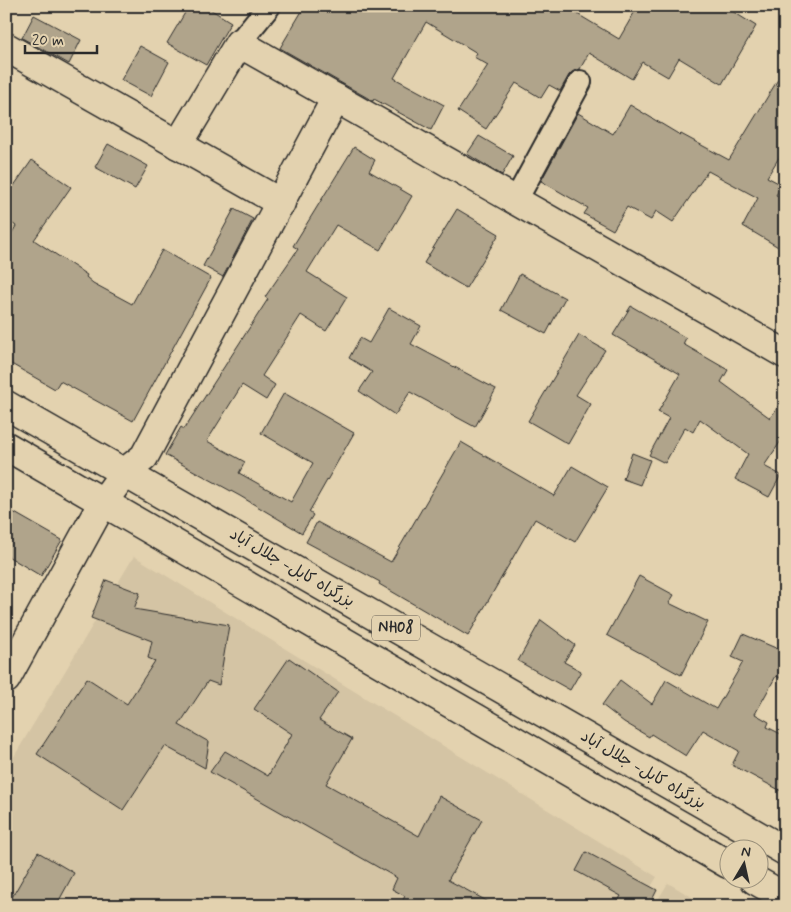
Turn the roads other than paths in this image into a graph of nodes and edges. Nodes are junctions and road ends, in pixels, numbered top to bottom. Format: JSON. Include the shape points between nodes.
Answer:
{"nodes":[{"id":1,"x":269,"y":6,"type":"edge"},
{"id":2,"x":239,"y":43,"type":"junction"},
{"id":3,"x":6,"y":47,"type":"edge"},
{"id":4,"x":580,"y":82,"type":"dead end"},
{"id":5,"x":336,"y":98,"type":"junction"},
{"id":6,"x":178,"y":145,"type":"junction"},
{"id":7,"x":516,"y":200,"type":"junction"},
{"id":8,"x":281,"y":203,"type":"junction"},
{"id":9,"x":785,"y":354,"type":"edge"},
{"id":10,"x":6,"y":405,"type":"edge"},
{"id":11,"x":6,"y":446,"type":"edge"},
{"id":12,"x":125,"y":472,"type":"junction"},
{"id":13,"x":103,"y":502,"type":"junction"},
{"id":14,"x":6,"y":679,"type":"edge"},
{"id":15,"x":785,"y":852,"type":"edge"},
{"id":16,"x":718,"y":858,"type":"edge"},
{"id":17,"x":768,"y":887,"type":"edge"},
{"id":18,"x":785,"y":897,"type":"edge"}],
"edges":[{"from":1,"to":2,"type":"street"},
{"from":2,"to":5,"type":"main road"},
{"from":2,"to":6,"type":"main road"},
{"from":3,"to":6,"type":"main road"},
{"from":4,"to":7,"type":"street"},
{"from":5,"to":7,"type":"main road"},
{"from":5,"to":8,"type":"main road"},
{"from":6,"to":8,"type":"main road"},
{"from":7,"to":9,"type":"main road"},
{"from":8,"to":12,"type":"main road","via":[[144,457]]},
{"from":10,"to":12,"type":"main road","name":"بزرگراه کابل- جلال آباد","number":"NH08"},
{"from":11,"to":13,"type":"main road","number":"NH08"},
{"from":12,"to":13,"type":"main road"},
{"from":12,"to":15,"type":"main road","name":"بزرگراه کابل- جلال آباد","number":"NH08"},
{"from":13,"to":14,"type":"main road"},
{"from":13,"to":16,"type":"main road","number":"NH08"},
{"from":17,"to":18,"type":"main road"}]}
